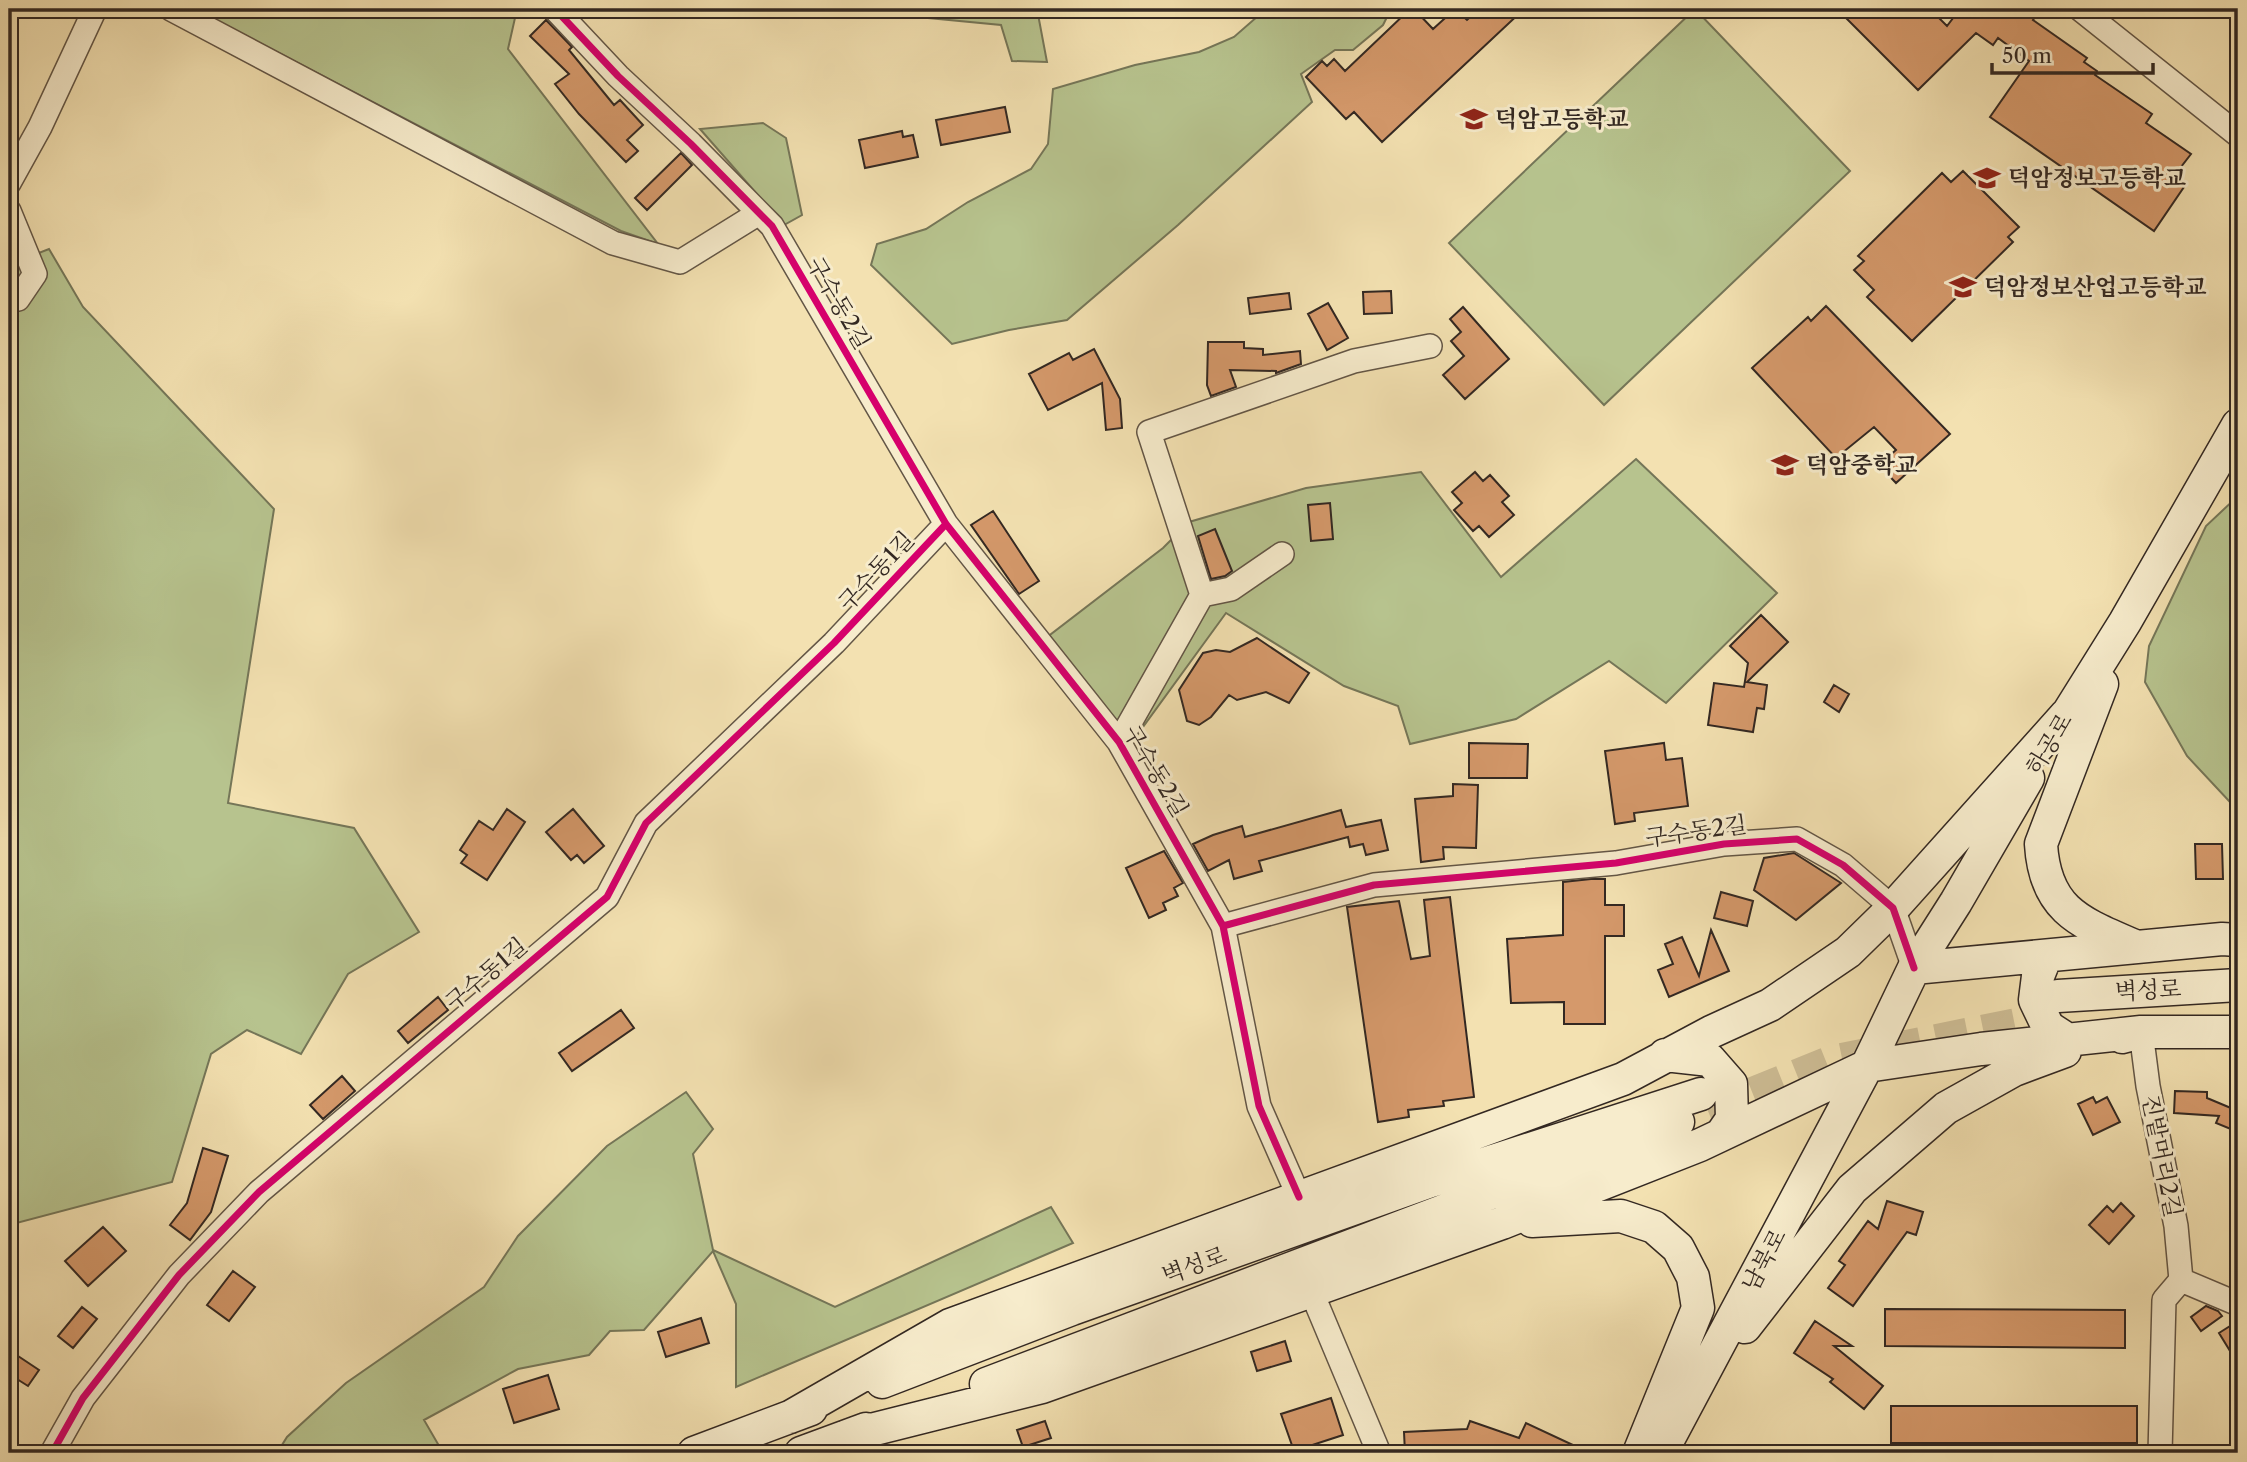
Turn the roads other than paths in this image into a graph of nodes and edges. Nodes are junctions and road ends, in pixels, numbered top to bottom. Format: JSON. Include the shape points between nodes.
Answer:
{"nodes":[{"id":1,"x":95,"y":9,"type":"edge"},
{"id":2,"x":171,"y":9,"type":"edge"},
{"id":3,"x":555,"y":9,"type":"edge"},
{"id":4,"x":2080,"y":9,"type":"edge"},
{"id":5,"x":2238,"y":135,"type":"edge"},
{"id":6,"x":9,"y":183,"type":"edge"},
{"id":7,"x":9,"y":211,"type":"edge"},
{"id":8,"x":759,"y":213,"type":"junction"},
{"id":9,"x":9,"y":300,"type":"edge"},
{"id":10,"x":1430,"y":346,"type":"dead end"},
{"id":11,"x":2238,"y":425,"type":"edge"},
{"id":12,"x":946,"y":524,"type":"junction"},
{"id":13,"x":1282,"y":554,"type":"dead end"},
{"id":14,"x":1202,"y":595,"type":"junction"},
{"id":15,"x":2125,"y":622,"type":"junction"},
{"id":16,"x":2066,"y":715,"type":"junction"},
{"id":17,"x":1119,"y":742,"type":"junction"},
{"id":18,"x":1893,"y":908,"type":"junction"},
{"id":19,"x":1223,"y":926,"type":"junction"},
{"id":20,"x":2238,"y":940,"type":"edge"},
{"id":21,"x":2137,"y":947,"type":"junction"},
{"id":22,"x":2046,"y":956,"type":"junction"},
{"id":23,"x":1913,"y":968,"type":"junction"},
{"id":24,"x":2238,"y":985,"type":"edge"},
{"id":25,"x":2238,"y":1004,"type":"edge"},
{"id":26,"x":2064,"y":1017,"type":"junction"},
{"id":27,"x":2141,"y":1032,"type":"junction"},
{"id":28,"x":2238,"y":1032,"type":"edge"},
{"id":29,"x":1665,"y":1055,"type":"junction"},
{"id":30,"x":1867,"y":1066,"type":"junction"},
{"id":31,"x":1710,"y":1113,"type":"junction"},
{"id":32,"x":1299,"y":1197,"type":"junction"},
{"id":33,"x":1502,"y":1223,"type":"junction"},
{"id":34,"x":2181,"y":1280,"type":"junction"},
{"id":35,"x":1316,"y":1289,"type":"junction"},
{"id":36,"x":2238,"y":1304,"type":"edge"},
{"id":37,"x":1692,"y":1395,"type":"junction"},
{"id":38,"x":790,"y":1417,"type":"junction"},
{"id":39,"x":847,"y":1436,"type":"junction"},
{"id":40,"x":52,"y":1453,"type":"edge"},
{"id":41,"x":694,"y":1453,"type":"edge"},
{"id":42,"x":801,"y":1453,"type":"edge"},
{"id":43,"x":1379,"y":1453,"type":"edge"},
{"id":44,"x":1639,"y":1453,"type":"edge"},
{"id":45,"x":1661,"y":1453,"type":"edge"},
{"id":46,"x":2160,"y":1453,"type":"edge"}],
"edges":[{"from":1,"to":6,"type":"street"},
{"from":2,"to":8,"type":"street","via":[[613,243],[680,262]]},
{"from":3,"to":8,"type":"street","name":"구수동2길"},
{"from":4,"to":5,"type":"street"},
{"from":7,"to":9,"type":"street","via":[[35,274],[18,299]]},
{"from":8,"to":12,"type":"street","name":"구수동2길","via":[[776,233]]},
{"from":10,"to":14,"type":"street","via":[[1354,360],[1149,432]]},
{"from":11,"to":15,"type":"main road","name":"하공로"},
{"from":12,"to":17,"type":"street","name":"구수동2길"},
{"from":12,"to":40,"type":"street","name":"구수동1길","via":[[834,643],[646,823],[607,897],[259,1192],[179,1275],[83,1398]]},
{"from":13,"to":14,"type":"street","via":[[1231,589]]},
{"from":14,"to":17,"type":"street","name":"구수동2길"},
{"from":15,"to":16,"type":"main road","name":"하공로"},
{"from":15,"to":21,"type":"main road","via":[[2041,844],[2042,863],[2055,897],[2093,928]]},
{"from":16,"to":18,"type":"main road"},
{"from":16,"to":23,"type":"main road","name":"하공로"},
{"from":17,"to":19,"type":"street","name":"구수동2길"},
{"from":18,"to":19,"type":"street","name":"구수동2길","via":[[1843,865],[1797,839],[1724,844],[1616,863],[1374,885]]},
{"from":18,"to":23,"type":"street"},
{"from":18,"to":29,"type":"main road","via":[[1848,952],[1770,1004]]},
{"from":19,"to":32,"type":"street","via":[[1259,1106]]},
{"from":20,"to":21,"type":"main road"},
{"from":21,"to":22,"type":"main road"},
{"from":22,"to":23,"type":"main road"},
{"from":22,"to":26,"type":"main road","via":[[2035,1000],[2048,1027]]},
{"from":23,"to":30,"type":"main road","name":"하공로"},
{"from":24,"to":26,"type":"main road","name":"벽성로"},
{"from":25,"to":26,"type":"main road","name":"벽성로","via":[[2179,1004]]},
{"from":26,"to":27,"type":"main road"},
{"from":26,"to":30,"type":"main road","via":[[1981,1049]]},
{"from":27,"to":28,"type":"main road"},
{"from":27,"to":34,"type":"street","name":"진밭머리2길","via":[[2176,1226]]},
{"from":27,"to":37,"type":"main road","via":[[2072,1048],[2014,1070],[1946,1108],[1852,1189]]},
{"from":29,"to":31,"type":"main road","via":[[1710,1060],[1731,1084],[1732,1119]]},
{"from":29,"to":32,"type":"main road","via":[[1623,1079]]},
{"from":30,"to":31,"type":"main road"},
{"from":30,"to":37,"type":"main road","name":"남북로"},
{"from":31,"to":33,"type":"main road"},
{"from":31,"to":38,"type":"main road","name":"벽성로","via":[[1431,1181],[1072,1309]]},
{"from":31,"to":39,"type":"main road","name":"벽성로"},
{"from":32,"to":38,"type":"main road","via":[[950,1325]]},
{"from":33,"to":35,"type":"main road"},
{"from":33,"to":44,"type":"main road","via":[[1621,1216],[1654,1227],[1678,1248],[1693,1277],[1698,1308]]},
{"from":34,"to":36,"type":"street"},
{"from":34,"to":46,"type":"street","via":[[2164,1300]]},
{"from":35,"to":39,"type":"main road","via":[[1042,1387]]},
{"from":35,"to":43,"type":"street","via":[[1312,1293]]},
{"from":37,"to":45,"type":"main road","name":"남북로"},
{"from":38,"to":41,"type":"main road","name":"벽성로"},
{"from":39,"to":42,"type":"main road","name":"벽성로"}]}
